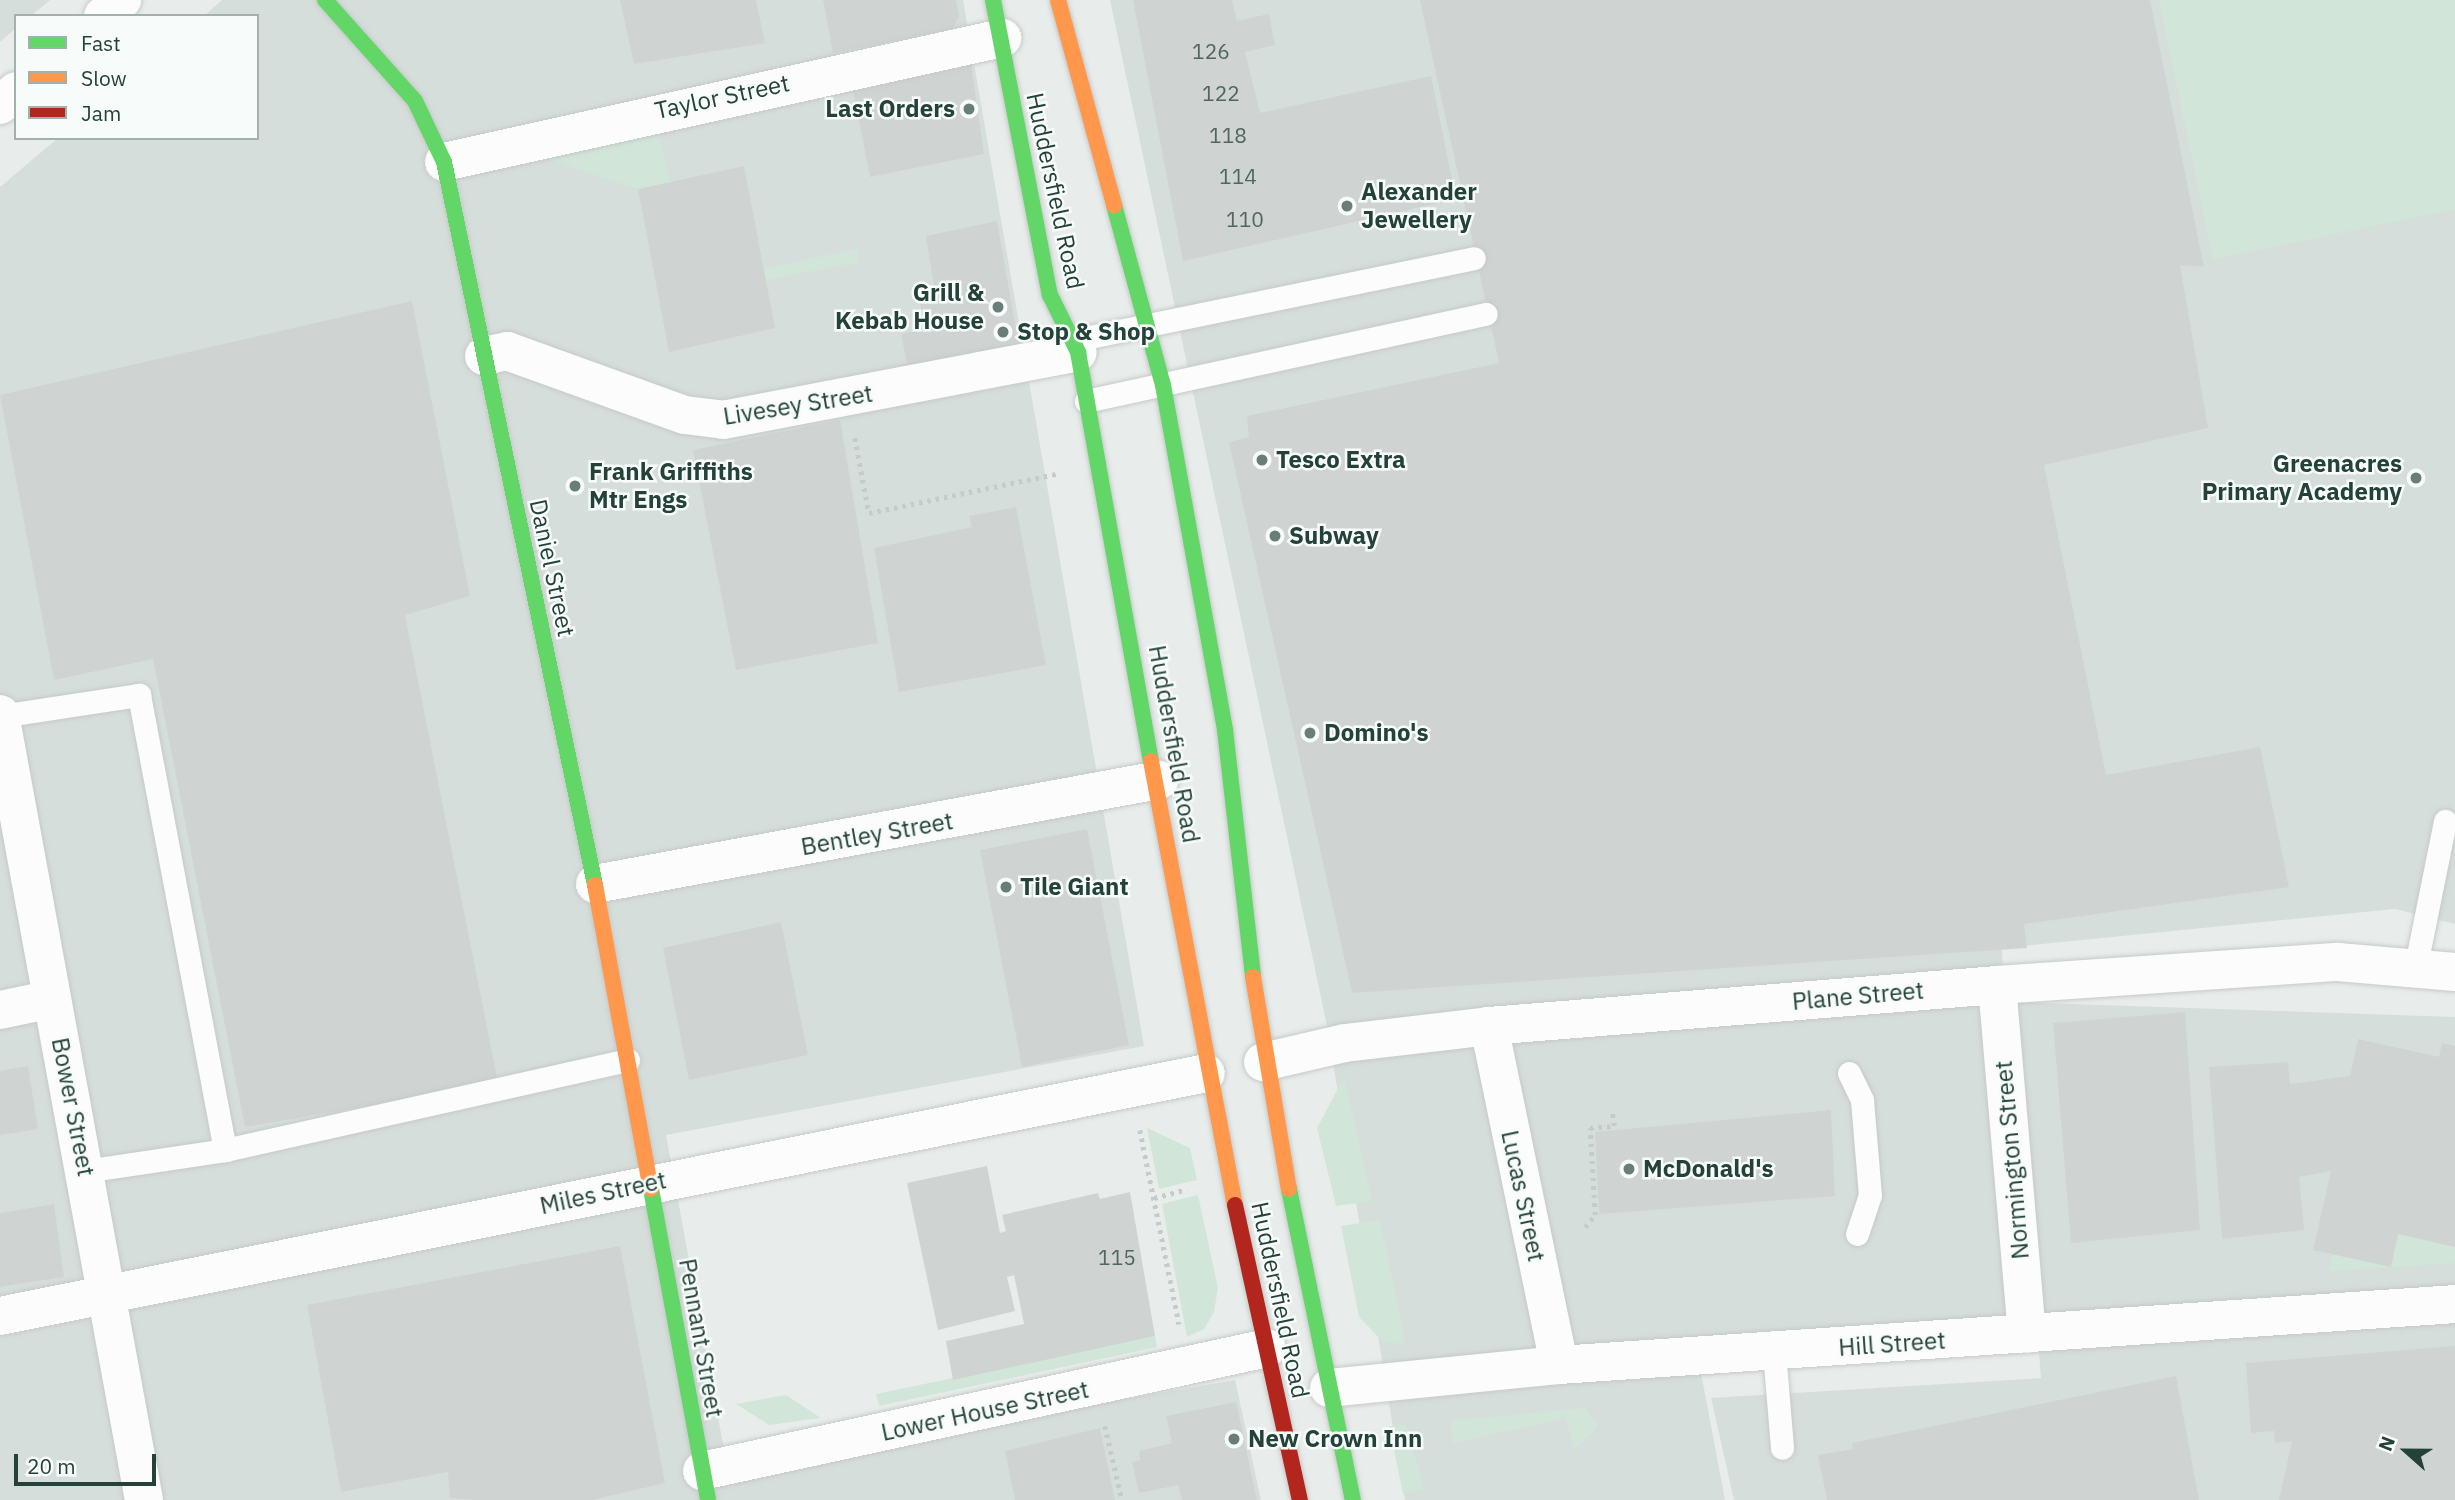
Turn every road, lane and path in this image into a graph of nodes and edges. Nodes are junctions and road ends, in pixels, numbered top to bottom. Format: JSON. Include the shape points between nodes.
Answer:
{"nodes":[{"id":1,"x":122,"y":0,"type":"edge"},
{"id":2,"x":325,"y":0,"type":"edge"},
{"id":3,"x":993,"y":0,"type":"edge"},
{"id":4,"x":1058,"y":0,"type":"edge"},
{"id":5,"x":105,"y":14,"type":"edge"},
{"id":6,"x":1002,"y":38,"type":"junction"},
{"id":7,"x":14,"y":93,"type":"edge"},
{"id":8,"x":0,"y":105,"type":"edge"},
{"id":9,"x":444,"y":162,"type":"junction"},
{"id":10,"x":1474,"y":258,"type":"dead end"},
{"id":11,"x":1486,"y":314,"type":"dead end"},
{"id":12,"x":1150,"y":323,"type":"junction"},
{"id":13,"x":1077,"y":346,"type":"junction"},
{"id":14,"x":484,"y":356,"type":"junction"},
{"id":15,"x":1163,"y":385,"type":"junction"},
{"id":16,"x":1086,"y":401,"type":"junction"},
{"id":17,"x":860,"y":464,"type":"dead end"},
{"id":18,"x":1060,"y":473,"type":"dead end"},
{"id":19,"x":0,"y":715,"type":"edge"},
{"id":20,"x":4,"y":764,"type":"edge"},
{"id":21,"x":1159,"y":780,"type":"junction"},
{"id":22,"x":2445,"y":821,"type":"dead end"},
{"id":23,"x":595,"y":884,"type":"junction"},
{"id":24,"x":2416,"y":965,"type":"junction"},
{"id":25,"x":2455,"y":972,"type":"edge"},
{"id":26,"x":1997,"y":985,"type":"junction"},
{"id":27,"x":52,"y":999,"type":"junction"},
{"id":28,"x":0,"y":1010,"type":"edge"},
{"id":29,"x":1489,"y":1026,"type":"junction"},
{"id":30,"x":628,"y":1060,"type":"junction"},
{"id":31,"x":1263,"y":1062,"type":"junction"},
{"id":32,"x":1206,"y":1073,"type":"junction"},
{"id":33,"x":1849,"y":1073,"type":"dead end"},
{"id":34,"x":1612,"y":1112,"type":"dead end"},
{"id":35,"x":1138,"y":1116,"type":"dead end"},
{"id":36,"x":225,"y":1150,"type":"junction"},
{"id":37,"x":85,"y":1171,"type":"junction"},
{"id":38,"x":654,"y":1183,"type":"junction"},
{"id":39,"x":1171,"y":1193,"type":"dead end"},
{"id":40,"x":1154,"y":1198,"type":"junction"},
{"id":41,"x":1585,"y":1227,"type":"dead end"},
{"id":42,"x":1857,"y":1234,"type":"dead end"},
{"id":43,"x":107,"y":1295,"type":"junction"},
{"id":44,"x":2455,"y":1304,"type":"edge"},
{"id":45,"x":0,"y":1316,"type":"edge"},
{"id":46,"x":1181,"y":1332,"type":"dead end"},
{"id":47,"x":2027,"y":1334,"type":"junction"},
{"id":48,"x":1267,"y":1348,"type":"junction"},
{"id":49,"x":1773,"y":1352,"type":"junction"},
{"id":50,"x":1559,"y":1365,"type":"junction"},
{"id":51,"x":1329,"y":1388,"type":"junction"},
{"id":52,"x":1103,"y":1418,"type":"dead end"},
{"id":53,"x":1782,"y":1448,"type":"dead end"},
{"id":54,"x":705,"y":1485,"type":"edge"},
{"id":55,"x":144,"y":1500,"type":"edge"},
{"id":56,"x":1122,"y":1500,"type":"edge"},
{"id":57,"x":1300,"y":1500,"type":"edge"},
{"id":58,"x":1353,"y":1500,"type":"edge"}],
"edges":[{"from":1,"to":5,"type":"street"},
{"from":2,"to":9,"type":"main road","name":"Daniel Street","via":[[415,102]]},
{"from":3,"to":6,"type":"main road","name":"Huddersfield Road"},
{"from":4,"to":12,"type":"main road","name":"Huddersfield Road"},
{"from":6,"to":9,"type":"street","name":"Taylor Street"},
{"from":6,"to":13,"type":"main road","name":"Huddersfield Road","via":[[1050,295]]},
{"from":7,"to":8,"type":"street"},
{"from":9,"to":14,"type":"main road","name":"Daniel Street"},
{"from":10,"to":12,"type":"lane"},
{"from":11,"to":15,"type":"lane"},
{"from":12,"to":13,"type":"lane"},
{"from":12,"to":15,"type":"main road","name":"Huddersfield Road"},
{"from":13,"to":14,"type":"street","name":"Livesey Street","via":[[996,369],[723,420],[685,415],[507,351]]},
{"from":13,"to":16,"type":"main road","name":"Huddersfield Road"},
{"from":14,"to":23,"type":"main road","name":"Daniel Street"},
{"from":15,"to":16,"type":"lane"},
{"from":15,"to":31,"type":"main road","name":"Huddersfield Road","via":[[1225,730]]},
{"from":16,"to":21,"type":"main road","name":"Huddersfield Road"},
{"from":17,"to":18,"type":"path","via":[[869,513]]},
{"from":19,"to":20,"type":"street","name":"Bower Street"},
{"from":19,"to":36,"type":"lane","via":[[139,695]]},
{"from":20,"to":27,"type":"street","name":"Bower Street"},
{"from":21,"to":23,"type":"street","name":"Bentley Street"},
{"from":21,"to":32,"type":"main road","name":"Huddersfield Road"},
{"from":22,"to":24,"type":"lane"},
{"from":23,"to":30,"type":"main road","name":"Daniel Street"},
{"from":24,"to":25,"type":"street","name":"Plane Street"},
{"from":24,"to":26,"type":"street","name":"Plane Street","via":[[2338,962]]},
{"from":26,"to":29,"type":"street","name":"Plane Street"},
{"from":26,"to":47,"type":"street","name":"Normington Street"},
{"from":27,"to":28,"type":"street"},
{"from":27,"to":37,"type":"street","name":"Bower Street"},
{"from":29,"to":31,"type":"street","name":"Plane Street","via":[[1345,1043]]},
{"from":29,"to":50,"type":"street","name":"Lucas Street"},
{"from":30,"to":36,"type":"lane"},
{"from":30,"to":38,"type":"main road","name":"Daniel Street"},
{"from":31,"to":51,"type":"main road","name":"Huddersfield Road"},
{"from":32,"to":38,"type":"street","name":"Miles Street"},
{"from":32,"to":48,"type":"main road","name":"Huddersfield Road"},
{"from":33,"to":42,"type":"lane","via":[[1862,1100],[1870,1195]]},
{"from":34,"to":41,"type":"path","via":[[1614,1126],[1590,1128],[1595,1215]]},
{"from":35,"to":40,"type":"path"},
{"from":36,"to":37,"type":"lane"},
{"from":37,"to":43,"type":"street","name":"Bower Street"},
{"from":38,"to":43,"type":"street","name":"Miles Street"},
{"from":38,"to":54,"type":"main road","name":"Pennant Street"},
{"from":39,"to":40,"type":"path"},
{"from":40,"to":46,"type":"path"},
{"from":43,"to":45,"type":"street","name":"Miles Street"},
{"from":43,"to":55,"type":"street","name":"Bower Street"},
{"from":44,"to":47,"type":"street","name":"Hill Street"},
{"from":47,"to":49,"type":"street","name":"Hill Street"},
{"from":48,"to":54,"type":"street","name":"Lower House Street"},
{"from":48,"to":57,"type":"main road","name":"Huddersfield Road"},
{"from":49,"to":50,"type":"street","name":"Hill Street"},
{"from":49,"to":53,"type":"lane"},
{"from":50,"to":51,"type":"street","name":"Hill Street"},
{"from":51,"to":58,"type":"main road","name":"Huddersfield Road"},
{"from":52,"to":56,"type":"path"}]}
